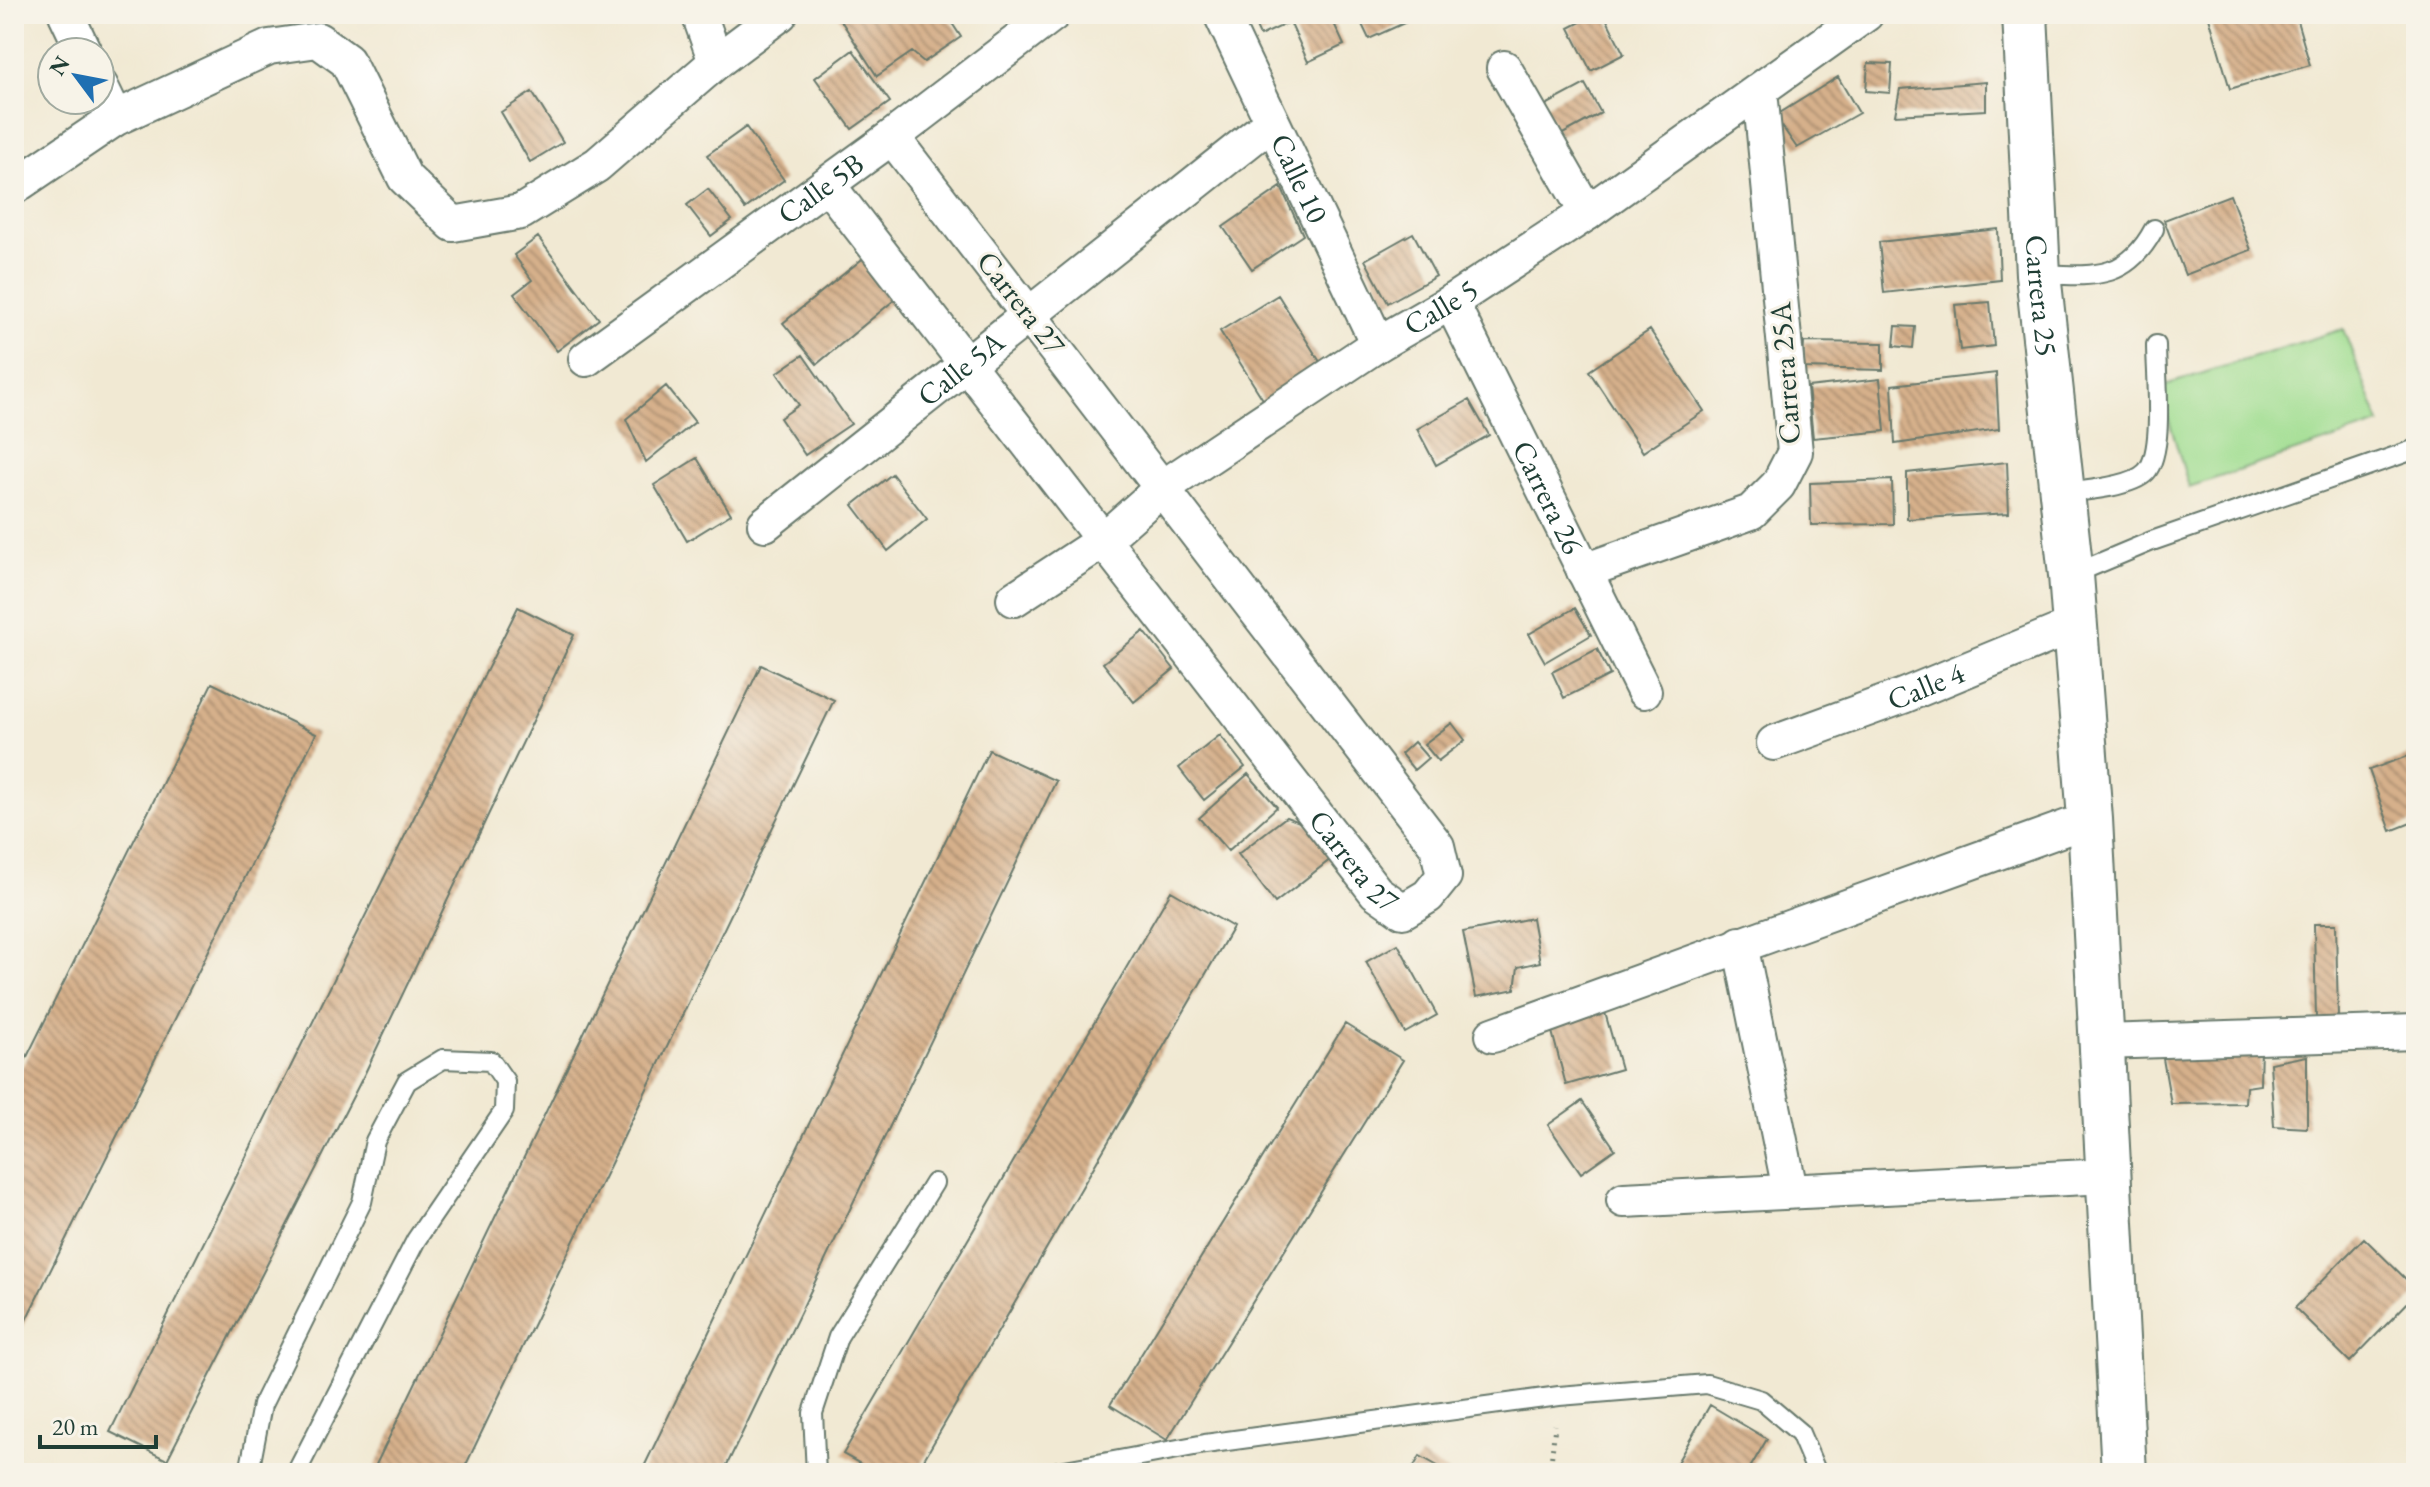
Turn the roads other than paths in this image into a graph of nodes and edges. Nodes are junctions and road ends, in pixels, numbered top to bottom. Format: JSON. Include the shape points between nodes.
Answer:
{"nodes":[{"id":1,"x":66,"y":14,"type":"edge"},
{"id":2,"x":699,"y":14,"type":"edge"},
{"id":3,"x":780,"y":14,"type":"edge"},
{"id":4,"x":1053,"y":14,"type":"edge"},
{"id":5,"x":1221,"y":14,"type":"edge"},
{"id":6,"x":1866,"y":14,"type":"edge"},
{"id":7,"x":2025,"y":14,"type":"edge"},
{"id":8,"x":76,"y":36,"type":"edge"},
{"id":9,"x":716,"y":62,"type":"junction"},
{"id":10,"x":1504,"y":68,"type":"dead end"},
{"id":11,"x":1760,"y":91,"type":"junction"},
{"id":12,"x":116,"y":118,"type":"joint"},
{"id":13,"x":1271,"y":123,"type":"junction"},
{"id":14,"x":892,"y":137,"type":"junction"},
{"id":15,"x":827,"y":184,"type":"junction"},
{"id":16,"x":14,"y":187,"type":"edge"},
{"id":17,"x":1587,"y":213,"type":"junction"},
{"id":18,"x":2154,"y":229,"type":"dead end"},
{"id":19,"x":2038,"y":274,"type":"junction"},
{"id":20,"x":1451,"y":302,"type":"junction"},
{"id":21,"x":1031,"y":316,"type":"junction"},
{"id":22,"x":1378,"y":344,"type":"junction"},
{"id":23,"x":2156,"y":345,"type":"dead end"},
{"id":24,"x":586,"y":359,"type":"dead end"},
{"id":25,"x":967,"y":363,"type":"junction"},
{"id":26,"x":2416,"y":449,"type":"edge"},
{"id":27,"x":1162,"y":488,"type":"junction"},
{"id":28,"x":2063,"y":493,"type":"junction"},
{"id":29,"x":765,"y":524,"type":"dead end"},
{"id":30,"x":1101,"y":542,"type":"junction"},
{"id":31,"x":1584,"y":571,"type":"junction"},
{"id":32,"x":2071,"y":575,"type":"junction"},
{"id":33,"x":1014,"y":599,"type":"dead end"},
{"id":34,"x":2075,"y":625,"type":"junction"},
{"id":35,"x":1644,"y":691,"type":"dead end"},
{"id":36,"x":1774,"y":743,"type":"dead end"},
{"id":37,"x":2090,"y":819,"type":"junction"},
{"id":38,"x":1740,"y":944,"type":"junction"},
{"id":39,"x":2416,"y":1032,"type":"edge"},
{"id":40,"x":1493,"y":1035,"type":"dead end"},
{"id":41,"x":2102,"y":1042,"type":"junction"},
{"id":42,"x":2108,"y":1176,"type":"junction"},
{"id":43,"x":934,"y":1183,"type":"dead end"},
{"id":44,"x":1790,"y":1190,"type":"junction"},
{"id":45,"x":1624,"y":1200,"type":"dead end"},
{"id":46,"x":254,"y":1473,"type":"edge"},
{"id":47,"x":296,"y":1473,"type":"edge"},
{"id":48,"x":816,"y":1473,"type":"edge"},
{"id":49,"x":1049,"y":1473,"type":"edge"},
{"id":50,"x":1817,"y":1473,"type":"edge"},
{"id":51,"x":2124,"y":1473,"type":"edge"}],
"edges":[{"from":1,"to":8,"type":"street"},
{"from":2,"to":9,"type":"street"},
{"from":3,"to":9,"type":"street"},
{"from":4,"to":14,"type":"street","name":"Calle 5B"},
{"from":5,"to":13,"type":"street","name":"Calle 10"},
{"from":6,"to":11,"type":"street","name":"Calle 5"},
{"from":7,"to":19,"type":"street","name":"Carrera 25"},
{"from":9,"to":12,"type":"street","via":[[597,165],[534,204],[521,212],[453,224],[405,178],[347,61],[318,40],[269,47]]},
{"from":10,"to":17,"type":"street"},
{"from":11,"to":17,"type":"street","name":"Calle 5"},
{"from":11,"to":31,"type":"street","name":"Carrera 25A","via":[[1795,452],[1778,485],[1751,512]]},
{"from":12,"to":16,"type":"street"},
{"from":13,"to":21,"type":"street","name":"Calle 5A"},
{"from":13,"to":22,"type":"street","name":"Calle 10"},
{"from":14,"to":15,"type":"street","name":"Calle 5B"},
{"from":14,"to":21,"type":"street","name":"Carrera 27"},
{"from":15,"to":24,"type":"street","name":"Calle 5B"},
{"from":15,"to":25,"type":"street","name":"Carrera 27"},
{"from":17,"to":20,"type":"street","name":"Calle 5"},
{"from":18,"to":19,"type":"lane","via":[[2141,253],[2121,268],[2093,276]]},
{"from":19,"to":28,"type":"street","name":"Carrera 25"},
{"from":20,"to":22,"type":"street","name":"Calle 5"},
{"from":20,"to":31,"type":"street","name":"Carrera 26"},
{"from":21,"to":25,"type":"street","name":"Calle 5A"},
{"from":21,"to":27,"type":"street","name":"Carrera 27"},
{"from":22,"to":27,"type":"street","name":"Calle 5"},
{"from":23,"to":28,"type":"lane","via":[[2156,456],[2145,474],[2101,489]]},
{"from":25,"to":29,"type":"street","name":"Calle 5A"},
{"from":25,"to":30,"type":"street","name":"Carrera 27"},
{"from":26,"to":32,"type":"lane","via":[[2152,541]]},
{"from":27,"to":30,"type":"street","name":"Calle 5"},
{"from":27,"to":30,"type":"street","name":"Carrera 27","via":[[1437,846],[1444,876],[1428,896],[1403,911],[1376,892]]},
{"from":28,"to":32,"type":"street","name":"Carrera 25"},
{"from":30,"to":33,"type":"street","name":"Calle 5"},
{"from":31,"to":35,"type":"street","name":"Carrera 26"},
{"from":32,"to":34,"type":"street","name":"Carrera 25"},
{"from":34,"to":36,"type":"street","name":"Calle 4"},
{"from":34,"to":37,"type":"street","name":"Carrera 25"},
{"from":37,"to":38,"type":"street"},
{"from":37,"to":41,"type":"street","name":"Carrera 25"},
{"from":38,"to":40,"type":"street"},
{"from":38,"to":44,"type":"street"},
{"from":39,"to":41,"type":"street"},
{"from":41,"to":42,"type":"street","name":"Carrera 25"},
{"from":42,"to":44,"type":"street"},
{"from":42,"to":51,"type":"street","name":"Carrera 25"},
{"from":43,"to":48,"type":"lane","via":[[838,1337],[813,1413]]},
{"from":44,"to":45,"type":"street"},
{"from":46,"to":47,"type":"lane","via":[[251,1462],[262,1405],[362,1202],[375,1141],[407,1081],[443,1059],[491,1061],[505,1081],[504,1111],[416,1240]]},
{"from":49,"to":50,"type":"lane","via":[[1205,1444],[1559,1396],[1707,1384],[1761,1400],[1800,1433]]}]}
